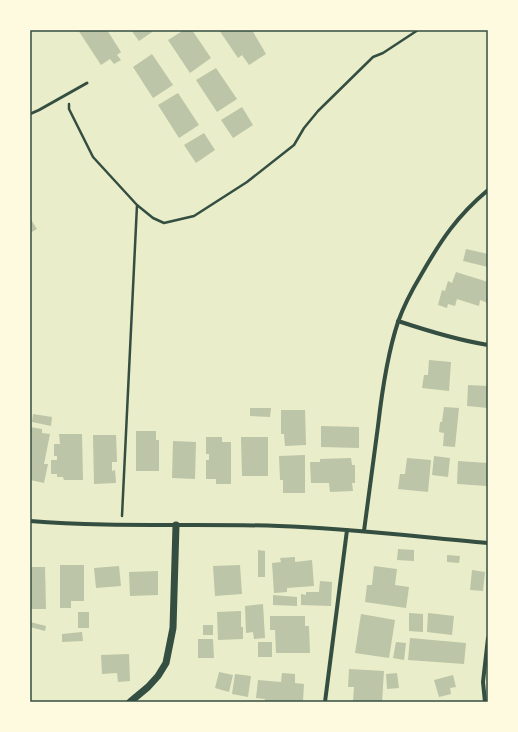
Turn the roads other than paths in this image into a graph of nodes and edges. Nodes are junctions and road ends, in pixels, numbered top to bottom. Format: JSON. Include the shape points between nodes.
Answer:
{"nodes":[{"id":1,"x":87,"y":83,"type":"dead end"},
{"id":2,"x":30,"y":114,"type":"edge"},
{"id":3,"x":488,"y":190,"type":"edge"},
{"id":4,"x":398,"y":321,"type":"junction"},
{"id":5,"x":488,"y":345,"type":"edge"},
{"id":6,"x":30,"y":521,"type":"edge"},
{"id":7,"x":176,"y":525,"type":"junction"},
{"id":8,"x":347,"y":530,"type":"junction"},
{"id":9,"x":364,"y":531,"type":"junction"},
{"id":10,"x":488,"y":543,"type":"edge"},
{"id":11,"x":488,"y":638,"type":"edge"},
{"id":12,"x":130,"y":702,"type":"edge"},
{"id":13,"x":325,"y":702,"type":"edge"},
{"id":14,"x":485,"y":702,"type":"edge"}],
"edges":[{"from":1,"to":2,"type":"lane"},
{"from":3,"to":4,"type":"street","via":[[472,203],[451,227],[408,297]]},
{"from":4,"to":5,"type":"street","via":[[428,332]]},
{"from":4,"to":9,"type":"street","via":[[382,398]]},
{"from":6,"to":7,"type":"street"},
{"from":7,"to":8,"type":"street"},
{"from":7,"to":12,"type":"street","via":[[173,628],[166,663],[141,695]]},
{"from":8,"to":9,"type":"street"},
{"from":8,"to":13,"type":"street"},
{"from":9,"to":10,"type":"street"},
{"from":11,"to":14,"type":"street","via":[[483,682]]}]}
